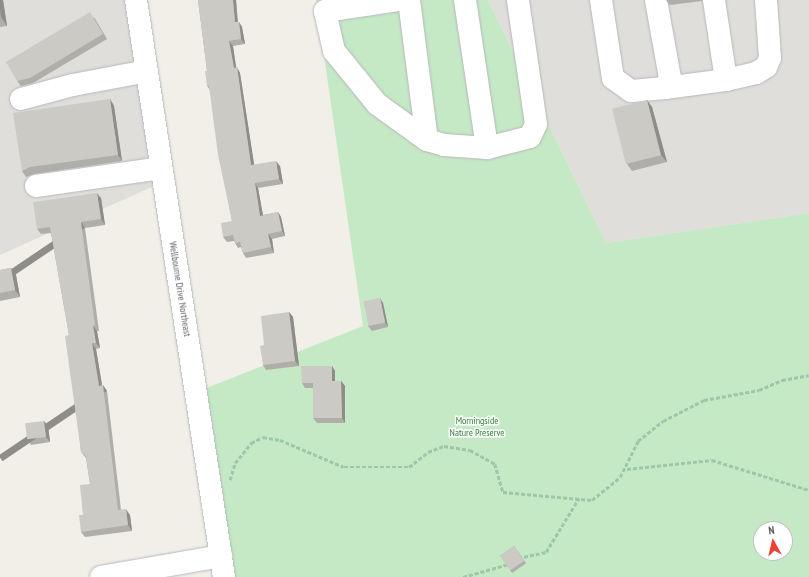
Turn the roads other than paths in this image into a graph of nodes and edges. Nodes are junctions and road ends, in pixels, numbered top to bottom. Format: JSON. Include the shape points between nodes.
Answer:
{"nodes":[{"id":1,"x":136,"y":0,"type":"edge"},
{"id":2,"x":398,"y":0,"type":"edge"},
{"id":3,"x":408,"y":0,"type":"edge"},
{"id":4,"x":465,"y":0,"type":"edge"},
{"id":5,"x":518,"y":0,"type":"edge"},
{"id":6,"x":601,"y":0,"type":"edge"},
{"id":7,"x":656,"y":0,"type":"edge"},
{"id":8,"x":714,"y":0,"type":"edge"},
{"id":9,"x":766,"y":0,"type":"edge"},
{"id":10,"x":147,"y":71,"type":"junction"},
{"id":11,"x":726,"y":80,"type":"junction"},
{"id":12,"x":665,"y":88,"type":"junction"},
{"id":13,"x":21,"y":99,"type":"dead end"},
{"id":14,"x":428,"y":140,"type":"junction"},
{"id":15,"x":486,"y":148,"type":"junction"},
{"id":16,"x":161,"y":168,"type":"junction"},
{"id":17,"x":36,"y":186,"type":"dead end"},
{"id":18,"x":221,"y":556,"type":"junction"},
{"id":19,"x":101,"y":577,"type":"edge"},
{"id":20,"x":224,"y":577,"type":"edge"}],
"edges":[{"from":1,"to":10,"type":"street","name":"Wellbourne Drive Northeast"},
{"from":2,"to":14,"type":"street","via":[[325,11],[334,51],[377,104]]},
{"from":3,"to":14,"type":"street"},
{"from":4,"to":15,"type":"street"},
{"from":5,"to":15,"type":"street","via":[[536,124],[530,137]]},
{"from":6,"to":12,"type":"street","via":[[613,78],[631,91]]},
{"from":7,"to":12,"type":"street","via":[[670,78]]},
{"from":8,"to":11,"type":"street"},
{"from":9,"to":11,"type":"street","via":[[770,58],[766,67],[756,73]]},
{"from":10,"to":13,"type":"street","via":[[73,85]]},
{"from":10,"to":16,"type":"street","name":"Wellbourne Drive Northeast"},
{"from":11,"to":12,"type":"street"},
{"from":14,"to":15,"type":"street","via":[[444,146]]},
{"from":16,"to":17,"type":"street"},
{"from":16,"to":18,"type":"street","name":"Wellbourne Drive Northeast"},
{"from":18,"to":19,"type":"street"},
{"from":18,"to":20,"type":"street","name":"Wellbourne Drive Northeast"}]}
